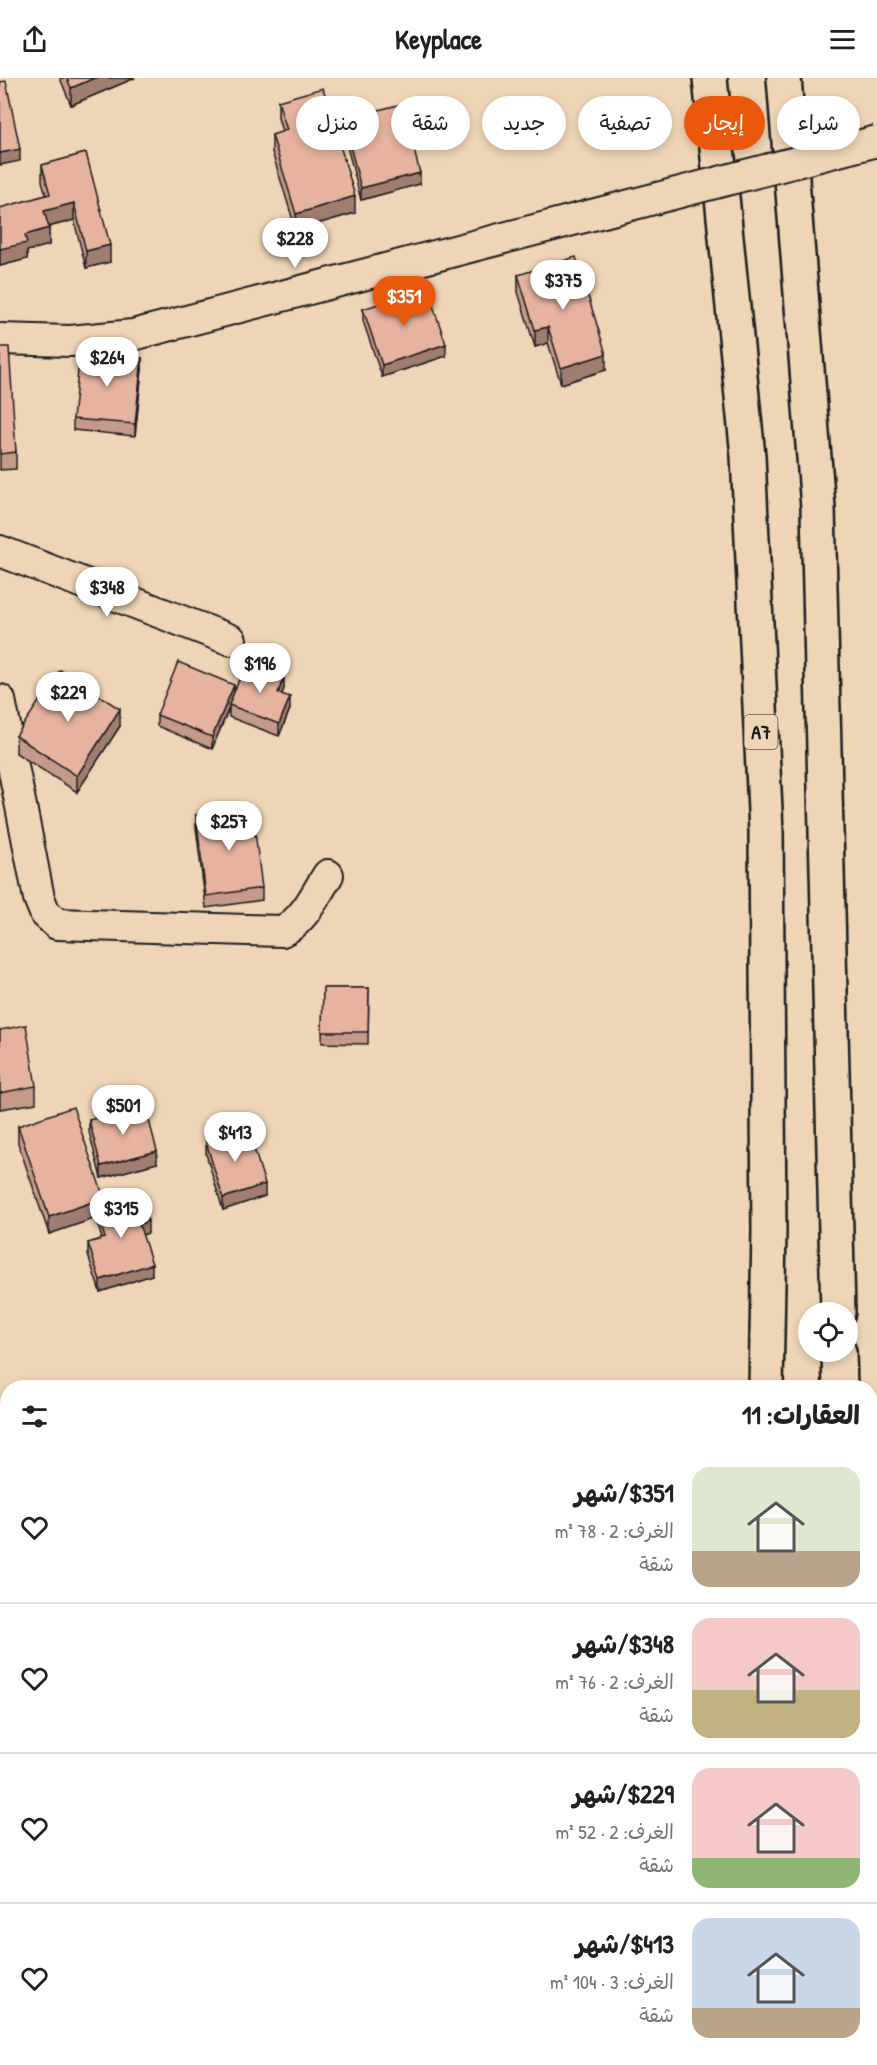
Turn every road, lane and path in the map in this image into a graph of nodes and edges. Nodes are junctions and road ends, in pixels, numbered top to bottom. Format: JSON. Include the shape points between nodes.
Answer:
{"nodes":[{"id":1,"x":710,"y":78,"type":"edge"},
{"id":2,"x":784,"y":78,"type":"edge"},
{"id":3,"x":877,"y":141,"type":"edge"},
{"id":4,"x":0,"y":339,"type":"edge"},
{"id":5,"x":0,"y":551,"type":"edge"},
{"id":6,"x":231,"y":640,"type":"dead end"},
{"id":7,"x":0,"y":699,"type":"edge"},
{"id":8,"x":328,"y":875,"type":"dead end"},
{"id":9,"x":838,"y":1302,"type":"edge"},
{"id":10,"x":839,"y":1362,"type":"edge"},
{"id":11,"x":766,"y":1380,"type":"edge"},
{"id":12,"x":840,"y":1380,"type":"edge"}],
"edges":[{"from":1,"to":11,"type":"highway","number":"A7","via":[[748,456],[765,820],[769,1231]]},
{"from":2,"to":9,"type":"highway","via":[[818,508]]},
{"from":3,"to":4,"type":"street","bridge":true,"via":[[133,335],[70,341]]},
{"from":5,"to":6,"type":"street"},
{"from":7,"to":8,"type":"street","via":[[39,898],[45,913],[57,924],[282,931],[299,919]]},
{"from":10,"to":12,"type":"highway"}]}
